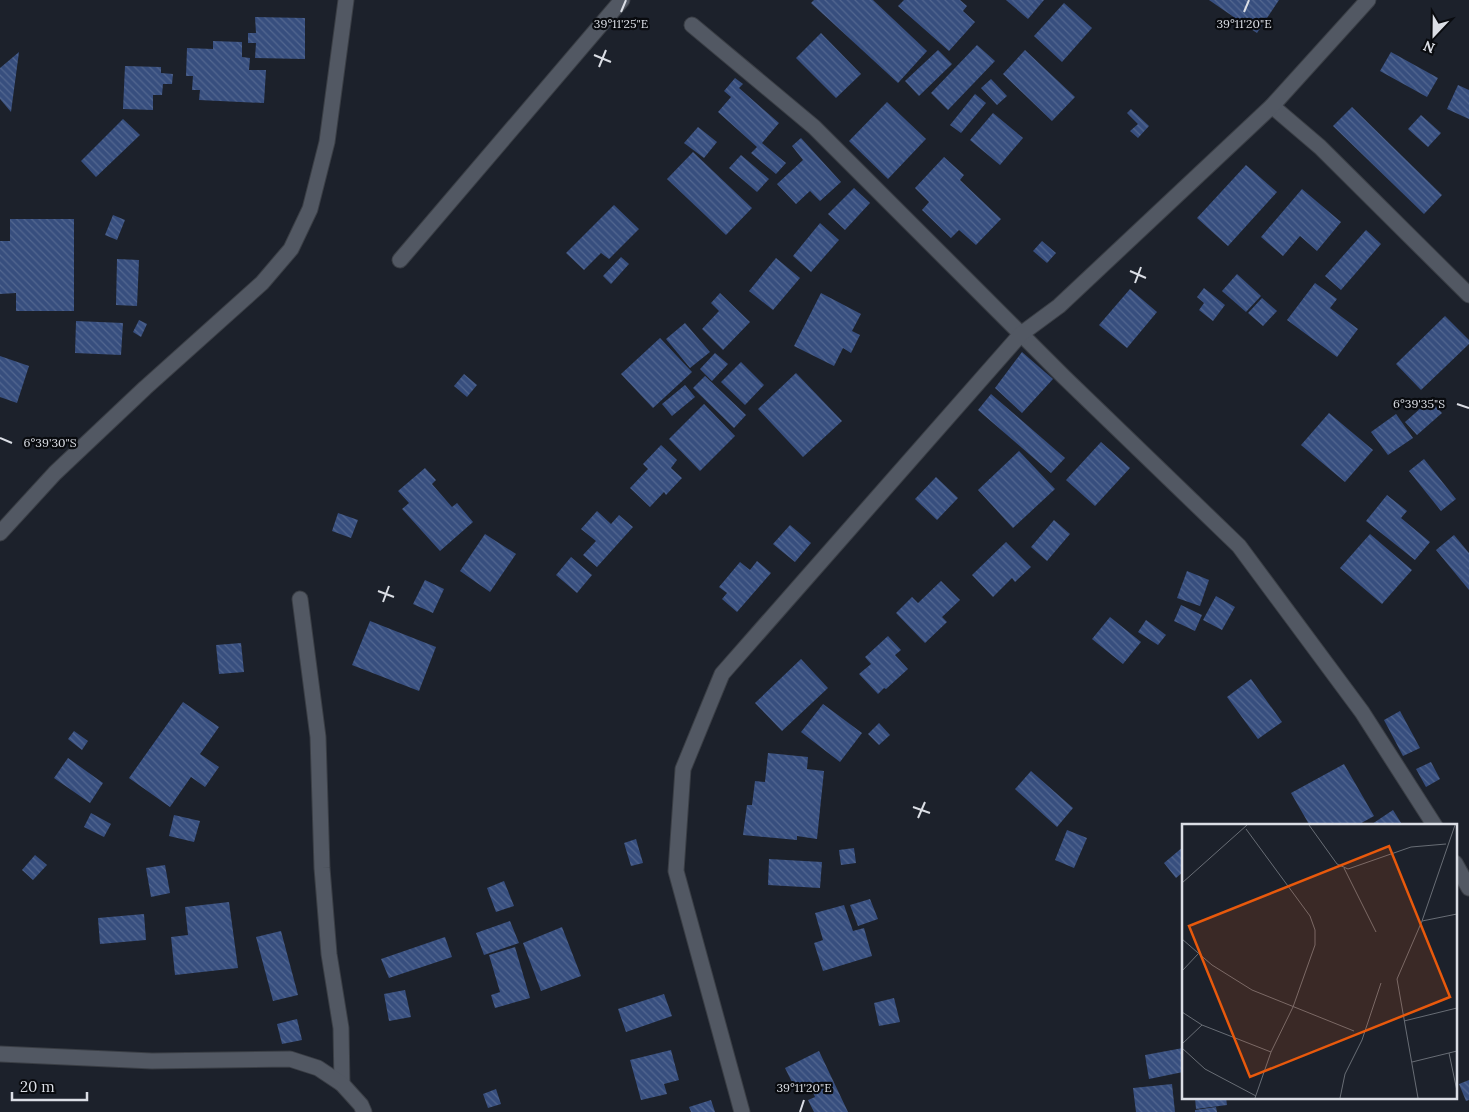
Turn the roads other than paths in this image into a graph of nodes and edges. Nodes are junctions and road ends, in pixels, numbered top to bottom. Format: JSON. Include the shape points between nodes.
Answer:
{"nodes":[{"id":1,"x":346,"y":0,"type":"edge"},
{"id":2,"x":622,"y":0,"type":"edge"},
{"id":3,"x":1368,"y":0,"type":"edge"},
{"id":4,"x":692,"y":25,"type":"dead end"},
{"id":5,"x":1272,"y":106,"type":"junction"},
{"id":6,"x":400,"y":260,"type":"dead end"},
{"id":7,"x":1469,"y":295,"type":"edge"},
{"id":8,"x":1021,"y":334,"type":"junction"},
{"id":9,"x":0,"y":533,"type":"edge"},
{"id":10,"x":300,"y":599,"type":"dead end"},
{"id":11,"x":1434,"y":824,"type":"edge"},
{"id":12,"x":1456,"y":865,"type":"edge"},
{"id":13,"x":1469,"y":888,"type":"edge"},
{"id":14,"x":0,"y":1054,"type":"edge"},
{"id":15,"x":342,"y":1084,"type":"junction"},
{"id":16,"x":364,"y":1112,"type":"edge"},
{"id":17,"x":742,"y":1112,"type":"edge"}],
"edges":[{"from":1,"to":9,"type":"street","via":[[327,142],[310,209],[291,249],[262,283],[55,473]]},
{"from":2,"to":6,"type":"street"},
{"from":3,"to":5,"type":"street"},
{"from":4,"to":8,"type":"street","via":[[814,127]]},
{"from":5,"to":7,"type":"street","via":[[1320,147]]},
{"from":5,"to":8,"type":"street","via":[[1059,306]]},
{"from":8,"to":11,"type":"street","via":[[1239,546],[1362,712]]},
{"from":8,"to":17,"type":"street","via":[[722,674],[684,769],[676,871]]},
{"from":10,"to":15,"type":"street","via":[[318,737],[322,868],[329,954],[341,1028]]},
{"from":12,"to":13,"type":"street"},
{"from":14,"to":15,"type":"street","via":[[152,1061],[290,1059],[318,1068]]},
{"from":15,"to":16,"type":"street"}]}
